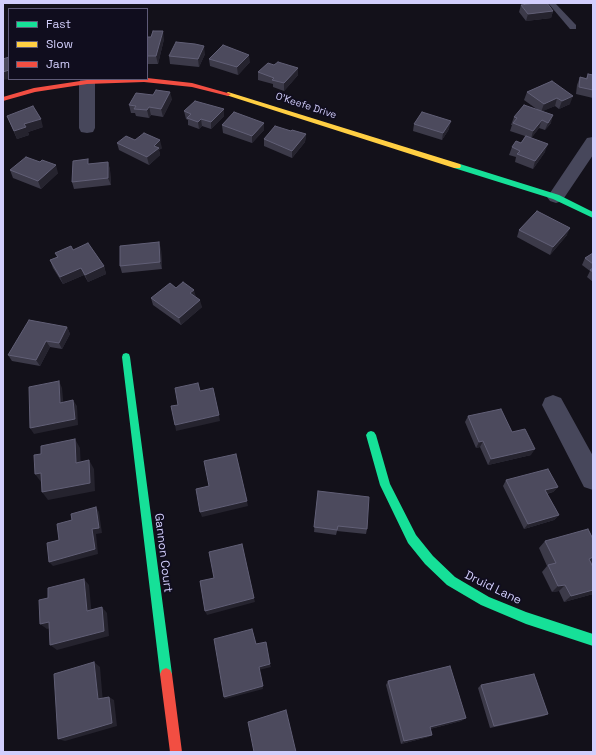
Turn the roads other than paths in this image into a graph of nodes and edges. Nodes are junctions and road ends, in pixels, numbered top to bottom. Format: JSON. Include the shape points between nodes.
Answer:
{"nodes":[{"id":1,"x":551,"y":3,"type":"edge"},
{"id":2,"x":573,"y":27,"type":"dead end"},
{"id":3,"x":87,"y":82,"type":"junction"},
{"id":4,"x":3,"y":99,"type":"edge"},
{"id":5,"x":87,"y":128,"type":"dead end"},
{"id":6,"x":593,"y":142,"type":"edge"},
{"id":7,"x":556,"y":197,"type":"junction"},
{"id":8,"x":593,"y":214,"type":"edge"},
{"id":9,"x":126,"y":357,"type":"dead end"},
{"id":10,"x":553,"y":405,"type":"dead end"},
{"id":11,"x":371,"y":435,"type":"dead end"},
{"id":12,"x":593,"y":479,"type":"edge"},
{"id":13,"x":593,"y":640,"type":"edge"},
{"id":14,"x":176,"y":752,"type":"edge"}],
"edges":[{"from":1,"to":2,"type":"lane"},
{"from":3,"to":4,"type":"street","name":"O'Keefe Drive","via":[[34,90]]},
{"from":3,"to":5,"type":"street"},
{"from":3,"to":7,"type":"street","name":"O'Keefe Drive","via":[[144,80],[216,90]]},
{"from":6,"to":7,"type":"street"},
{"from":7,"to":8,"type":"street","name":"O'Keefe Drive"},
{"from":9,"to":14,"type":"street","name":"Gannon Court"},
{"from":10,"to":12,"type":"street"},
{"from":11,"to":13,"type":"street","name":"Druid Lane","via":[[385,485],[412,540],[429,560],[452,581],[485,601]]}]}
